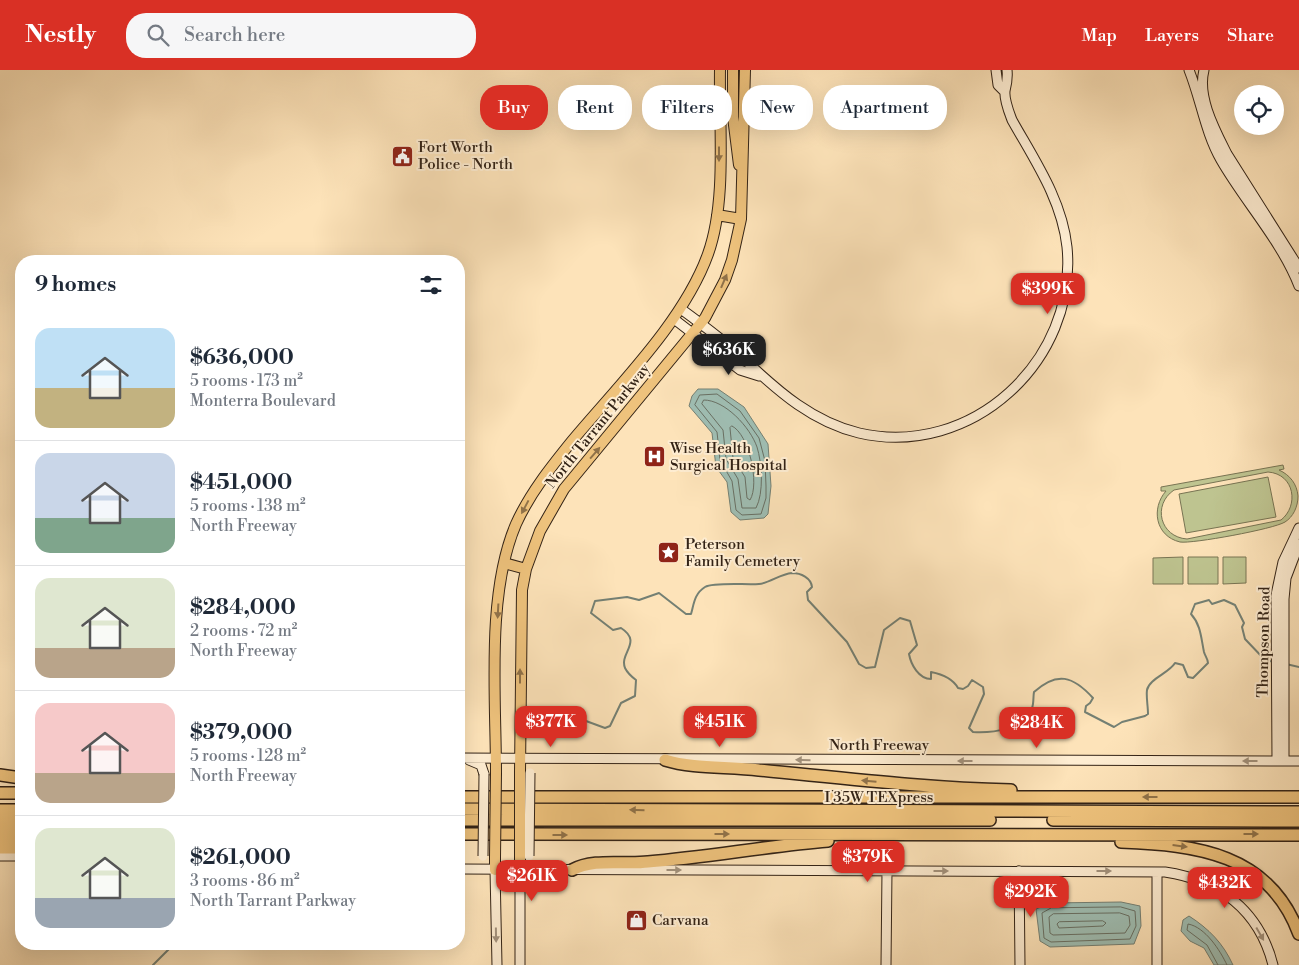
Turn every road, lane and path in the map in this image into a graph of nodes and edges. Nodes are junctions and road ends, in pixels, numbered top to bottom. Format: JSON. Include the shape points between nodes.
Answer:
{"nodes":[{"id":1,"x":720,"y":70,"type":"edge"},
{"id":2,"x":733,"y":70,"type":"edge"},
{"id":3,"x":745,"y":70,"type":"edge"},
{"id":4,"x":996,"y":70,"type":"edge"},
{"id":5,"x":1007,"y":70,"type":"edge"},
{"id":6,"x":1189,"y":70,"type":"edge"},
{"id":7,"x":1204,"y":70,"type":"edge"},
{"id":8,"x":1005,"y":92,"type":"junction"},
{"id":9,"x":1214,"y":137,"type":"junction"},
{"id":10,"x":743,"y":178,"type":"junction"},
{"id":11,"x":717,"y":215,"type":"junction"},
{"id":12,"x":741,"y":219,"type":"junction"},
{"id":13,"x":1289,"y":257,"type":"junction"},
{"id":14,"x":1299,"y":268,"type":"edge"},
{"id":15,"x":1299,"y":286,"type":"edge"},
{"id":16,"x":681,"y":309,"type":"junction"},
{"id":17,"x":674,"y":318,"type":"junction"},
{"id":18,"x":700,"y":324,"type":"junction"},
{"id":19,"x":692,"y":334,"type":"junction"},
{"id":20,"x":762,"y":377,"type":"junction"},
{"id":21,"x":1299,"y":528,"type":"edge"},
{"id":22,"x":1299,"y":544,"type":"edge"},
{"id":23,"x":1289,"y":556,"type":"junction"},
{"id":24,"x":504,"y":563,"type":"junction"},
{"id":25,"x":526,"y":569,"type":"junction"},
{"id":26,"x":465,"y":758,"type":"edge"},
{"id":27,"x":496,"y":758,"type":"junction"},
{"id":28,"x":465,"y":759,"type":"edge"},
{"id":29,"x":520,"y":760,"type":"junction"},
{"id":30,"x":537,"y":760,"type":"junction"},
{"id":31,"x":664,"y":760,"type":"junction"},
{"id":32,"x":1281,"y":761,"type":"junction"},
{"id":33,"x":1299,"y":761,"type":"edge"},
{"id":34,"x":15,"y":773,"type":"edge"},
{"id":35,"x":525,"y":773,"type":"junction"},
{"id":36,"x":0,"y":774,"type":"edge"},
{"id":37,"x":15,"y":777,"type":"edge"},
{"id":38,"x":1299,"y":791,"type":"edge"},
{"id":39,"x":15,"y":792,"type":"edge"},
{"id":40,"x":0,"y":793,"type":"edge"},
{"id":41,"x":1299,"y":797,"type":"edge"},
{"id":42,"x":465,"y":798,"type":"edge"},
{"id":43,"x":1126,"y":798,"type":"junction"},
{"id":44,"x":1247,"y":798,"type":"junction"},
{"id":45,"x":15,"y":799,"type":"edge"},
{"id":46,"x":0,"y":800,"type":"edge"},
{"id":47,"x":465,"y":809,"type":"edge"},
{"id":48,"x":0,"y":810,"type":"edge"},
{"id":49,"x":15,"y":810,"type":"edge"},
{"id":50,"x":1299,"y":812,"type":"edge"},
{"id":51,"x":0,"y":818,"type":"edge"},
{"id":52,"x":15,"y":818,"type":"edge"},
{"id":53,"x":465,"y":820,"type":"edge"},
{"id":54,"x":1299,"y":820,"type":"edge"},
{"id":55,"x":0,"y":827,"type":"edge"},
{"id":56,"x":15,"y":827,"type":"edge"},
{"id":57,"x":465,"y":834,"type":"edge"},
{"id":58,"x":925,"y":834,"type":"junction"},
{"id":59,"x":975,"y":835,"type":"junction"},
{"id":60,"x":1299,"y":835,"type":"edge"},
{"id":61,"x":0,"y":838,"type":"edge"},
{"id":62,"x":15,"y":838,"type":"edge"},
{"id":63,"x":0,"y":848,"type":"edge"},
{"id":64,"x":15,"y":848,"type":"edge"},
{"id":65,"x":0,"y":856,"type":"edge"},
{"id":66,"x":15,"y":856,"type":"edge"},
{"id":67,"x":525,"y":857,"type":"junction"},
{"id":68,"x":465,"y":869,"type":"edge"},
{"id":69,"x":475,"y":869,"type":"junction"},
{"id":70,"x":495,"y":870,"type":"junction"},
{"id":71,"x":520,"y":870,"type":"junction"},
{"id":72,"x":536,"y":870,"type":"junction"},
{"id":73,"x":572,"y":870,"type":"junction"},
{"id":74,"x":887,"y":871,"type":"junction"},
{"id":75,"x":1019,"y":871,"type":"junction"},
{"id":76,"x":1161,"y":872,"type":"junction"},
{"id":77,"x":1299,"y":934,"type":"edge"},
{"id":78,"x":497,"y":965,"type":"edge"},
{"id":79,"x":520,"y":965,"type":"edge"},
{"id":80,"x":886,"y":965,"type":"edge"},
{"id":81,"x":1020,"y":965,"type":"edge"},
{"id":82,"x":1157,"y":965,"type":"edge"},
{"id":83,"x":1273,"y":965,"type":"edge"}],
"edges":[{"from":1,"to":11,"type":"main road","name":"North Tarrant Parkway","one_way":true},
{"from":2,"to":10,"type":"main road","via":[[733,117]]},
{"from":3,"to":10,"type":"main road","name":"North Tarrant Parkway"},
{"from":4,"to":8,"type":"main road","via":[[998,85]]},
{"from":5,"to":8,"type":"main road"},
{"from":6,"to":9,"type":"main road"},
{"from":7,"to":9,"type":"main road","via":[[1201,86]]},
{"from":8,"to":20,"type":"main road","via":[[1012,120],[1057,203],[1068,260],[1059,319],[1050,342],[1025,378],[1002,400],[966,422],[936,432],[894,436],[858,433],[822,420],[795,404]]},
{"from":9,"to":13,"type":"main road","via":[[1234,181]]},
{"from":10,"to":12,"type":"main road","name":"North Tarrant Parkway"},
{"from":11,"to":12,"type":"main road"},
{"from":11,"to":16,"type":"main road","name":"North Tarrant Parkway","via":[[708,253]]},
{"from":18,"to":12,"type":"main road","name":"North Tarrant Parkway","one_way":true,"via":[[725,280]]},
{"from":13,"to":14,"type":"main road"},
{"from":13,"to":15,"type":"main road"},
{"from":16,"to":17,"type":"main road","name":"North Tarrant Parkway"},
{"from":16,"to":18,"type":"main road"},
{"from":17,"to":19,"type":"main road"},
{"from":17,"to":24,"type":"main road","name":"North Tarrant Parkway","one_way":true,"via":[[536,487],[516,524]]},
{"from":18,"to":19,"type":"main road","name":"North Tarrant Parkway"},
{"from":18,"to":20,"type":"main road"},
{"from":19,"to":20,"type":"main road","via":[[740,370]]},
{"from":25,"to":19,"type":"main road","name":"North Tarrant Parkway","one_way":true,"via":[[540,531],[564,489]]},
{"from":21,"to":23,"type":"main road","name":"Thompson Road"},
{"from":22,"to":23,"type":"main road","name":"Thompson Road"},
{"from":23,"to":32,"type":"main road","name":"Thompson Road","via":[[1279,576],[1276,595],[1281,622]]},
{"from":24,"to":25,"type":"main road"},
{"from":24,"to":27,"type":"main road","name":"North Tarrant Parkway","one_way":true,"via":[[498,592],[496,631]]},
{"from":29,"to":25,"type":"main road","name":"North Tarrant Parkway","one_way":true,"via":[[522,590]]},
{"from":26,"to":27,"type":"main road","name":"North Freeway"},
{"from":27,"to":29,"type":"main road","name":"North Freeway"},
{"from":27,"to":70,"type":"main road","name":"North Tarrant Parkway","bridge":true},
{"from":28,"to":69,"type":"main road","bridge":true,"via":[[480,765],[484,774],[483,856]]},
{"from":29,"to":30,"type":"main road","name":"North Freeway"},
{"from":29,"to":35,"type":"main road","name":"North Tarrant Parkway"},
{"from":30,"to":31,"type":"main road","name":"North Freeway"},
{"from":30,"to":35,"type":"main road"},
{"from":32,"to":31,"type":"main road","name":"North Freeway","one_way":true},
{"from":43,"to":31,"type":"highway","one_way":true,"via":[[1117,793],[998,790],[882,782],[677,764]]},
{"from":32,"to":33,"type":"main road","name":"North Freeway"},
{"from":34,"to":36,"type":"main road"},
{"from":35,"to":67,"type":"main road","name":"North Tarrant Parkway","bridge":true},
{"from":36,"to":37,"type":"highway"},
{"from":38,"to":44,"type":"highway","via":[[1255,793]]},
{"from":39,"to":40,"type":"highway"},
{"from":41,"to":44,"type":"highway"},
{"from":42,"to":43,"type":"highway"},
{"from":44,"to":43,"type":"highway","one_way":true},
{"from":45,"to":46,"type":"highway"},
{"from":50,"to":47,"type":"highway","name":"I 35W TEXpress","one_way":true},
{"from":48,"to":49,"type":"highway"},
{"from":51,"to":52,"type":"highway"},
{"from":53,"to":54,"type":"highway","name":"I 35W TEXpress"},
{"from":55,"to":56,"type":"highway"},
{"from":57,"to":58,"type":"highway","one_way":true},
{"from":58,"to":59,"type":"highway"},
{"from":58,"to":73,"type":"highway","via":[[912,839],[835,840],[646,863],[582,865]]},
{"from":59,"to":60,"type":"highway","one_way":true},
{"from":59,"to":77,"type":"highway","one_way":true,"via":[[985,839],[1145,843],[1229,858],[1261,878],[1282,902]]},
{"from":61,"to":62,"type":"highway"},
{"from":63,"to":64,"type":"highway"},
{"from":65,"to":66,"type":"main road"},
{"from":67,"to":71,"type":"main road","name":"North Tarrant Parkway"},
{"from":67,"to":72,"type":"main road"},
{"from":68,"to":69,"type":"main road"},
{"from":69,"to":70,"type":"main road"},
{"from":70,"to":71,"type":"main road"},
{"from":70,"to":78,"type":"main road","name":"North Tarrant Parkway","one_way":true},
{"from":71,"to":72,"type":"main road"},
{"from":71,"to":79,"type":"main road","name":"North Tarrant Parkway"},
{"from":72,"to":73,"type":"main road"},
{"from":73,"to":74,"type":"main road","one_way":true},
{"from":74,"to":75,"type":"main road","one_way":true},
{"from":74,"to":80,"type":"main road"},
{"from":75,"to":76,"type":"main road","one_way":true},
{"from":75,"to":81,"type":"main road"},
{"from":76,"to":82,"type":"main road"},
{"from":76,"to":83,"type":"main road","one_way":true,"via":[[1187,875],[1228,895],[1262,936]]}]}
